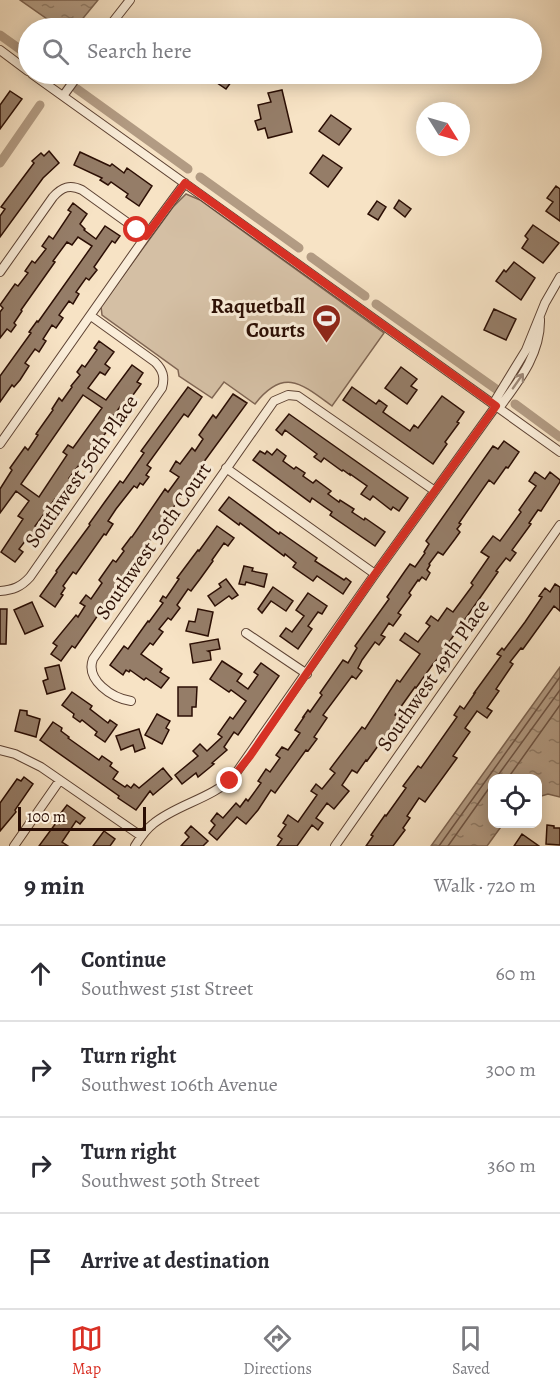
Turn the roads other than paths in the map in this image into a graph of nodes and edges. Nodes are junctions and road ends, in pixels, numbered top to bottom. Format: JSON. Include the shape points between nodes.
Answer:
{"nodes":[{"id":1,"x":130,"y":0,"type":"edge"},
{"id":2,"x":116,"y":18,"type":"edge"},
{"id":3,"x":1,"y":52,"type":"edge"},
{"id":4,"x":18,"y":64,"type":"edge"},
{"id":5,"x":46,"y":84,"type":"edge"},
{"id":6,"x":72,"y":84,"type":"edge"},
{"id":7,"x":63,"y":96,"type":"junction"},
{"id":8,"x":185,"y":183,"type":"junction"},
{"id":9,"x":146,"y":236,"type":"junction"},
{"id":10,"x":0,"y":272,"type":"edge"},
{"id":11,"x":560,"y":277,"type":"edge"},
{"id":12,"x":91,"y":316,"type":"junction"},
{"id":13,"x":496,"y":406,"type":"junction"},
{"id":14,"x":0,"y":444,"type":"edge"},
{"id":15,"x":560,"y":452,"type":"edge"},
{"id":16,"x":226,"y":468,"type":"junction"},
{"id":17,"x":435,"y":491,"type":"junction"},
{"id":18,"x":560,"y":525,"type":"edge"},
{"id":19,"x":375,"y":574,"type":"junction"},
{"id":20,"x":0,"y":591,"type":"edge"},
{"id":21,"x":246,"y":633,"type":"dead end"},
{"id":22,"x":307,"y":674,"type":"junction"},
{"id":23,"x":131,"y":701,"type":"dead end"},
{"id":24,"x":0,"y":750,"type":"edge"},
{"id":25,"x":60,"y":780,"type":"junction"},
{"id":26,"x":141,"y":836,"type":"junction"},
{"id":27,"x":14,"y":846,"type":"edge"},
{"id":28,"x":135,"y":846,"type":"edge"},
{"id":29,"x":335,"y":846,"type":"edge"}],
"edges":[{"from":1,"to":2,"type":"street"},
{"from":3,"to":4,"type":"street"},
{"from":5,"to":7,"type":"street"},
{"from":6,"to":7,"type":"street"},
{"from":7,"to":8,"type":"street"},
{"from":8,"to":9,"type":"street"},
{"from":8,"to":13,"type":"street"},
{"from":9,"to":10,"type":"street","via":[[82,190],[66,187],[53,197]]},
{"from":9,"to":12,"type":"street"},
{"from":11,"to":13,"type":"street","via":[[545,303],[539,337],[528,366]]},
{"from":12,"to":14,"type":"street"},
{"from":12,"to":20,"type":"street","name":"Southwest 50th Place","via":[[162,369],[162,388],[30,576],[20,586]]},
{"from":13,"to":15,"type":"street"},
{"from":13,"to":17,"type":"street"},
{"from":16,"to":17,"type":"street","name":"Southwest 50th Court","via":[[270,405],[293,395]]},
{"from":16,"to":19,"type":"street"},
{"from":16,"to":23,"type":"street","name":"Southwest 50th Court","via":[[93,659],[91,670],[95,680],[119,698]]},
{"from":17,"to":19,"type":"street"},
{"from":18,"to":29,"type":"street","name":"Southwest 49th Place"},
{"from":19,"to":22,"type":"street"},
{"from":21,"to":22,"type":"street"},
{"from":22,"to":26,"type":"street","via":[[230,781],[159,819]]},
{"from":24,"to":25,"type":"street","via":[[29,760]]},
{"from":25,"to":26,"type":"street"},
{"from":25,"to":27,"type":"street"},
{"from":26,"to":28,"type":"street"}]}
